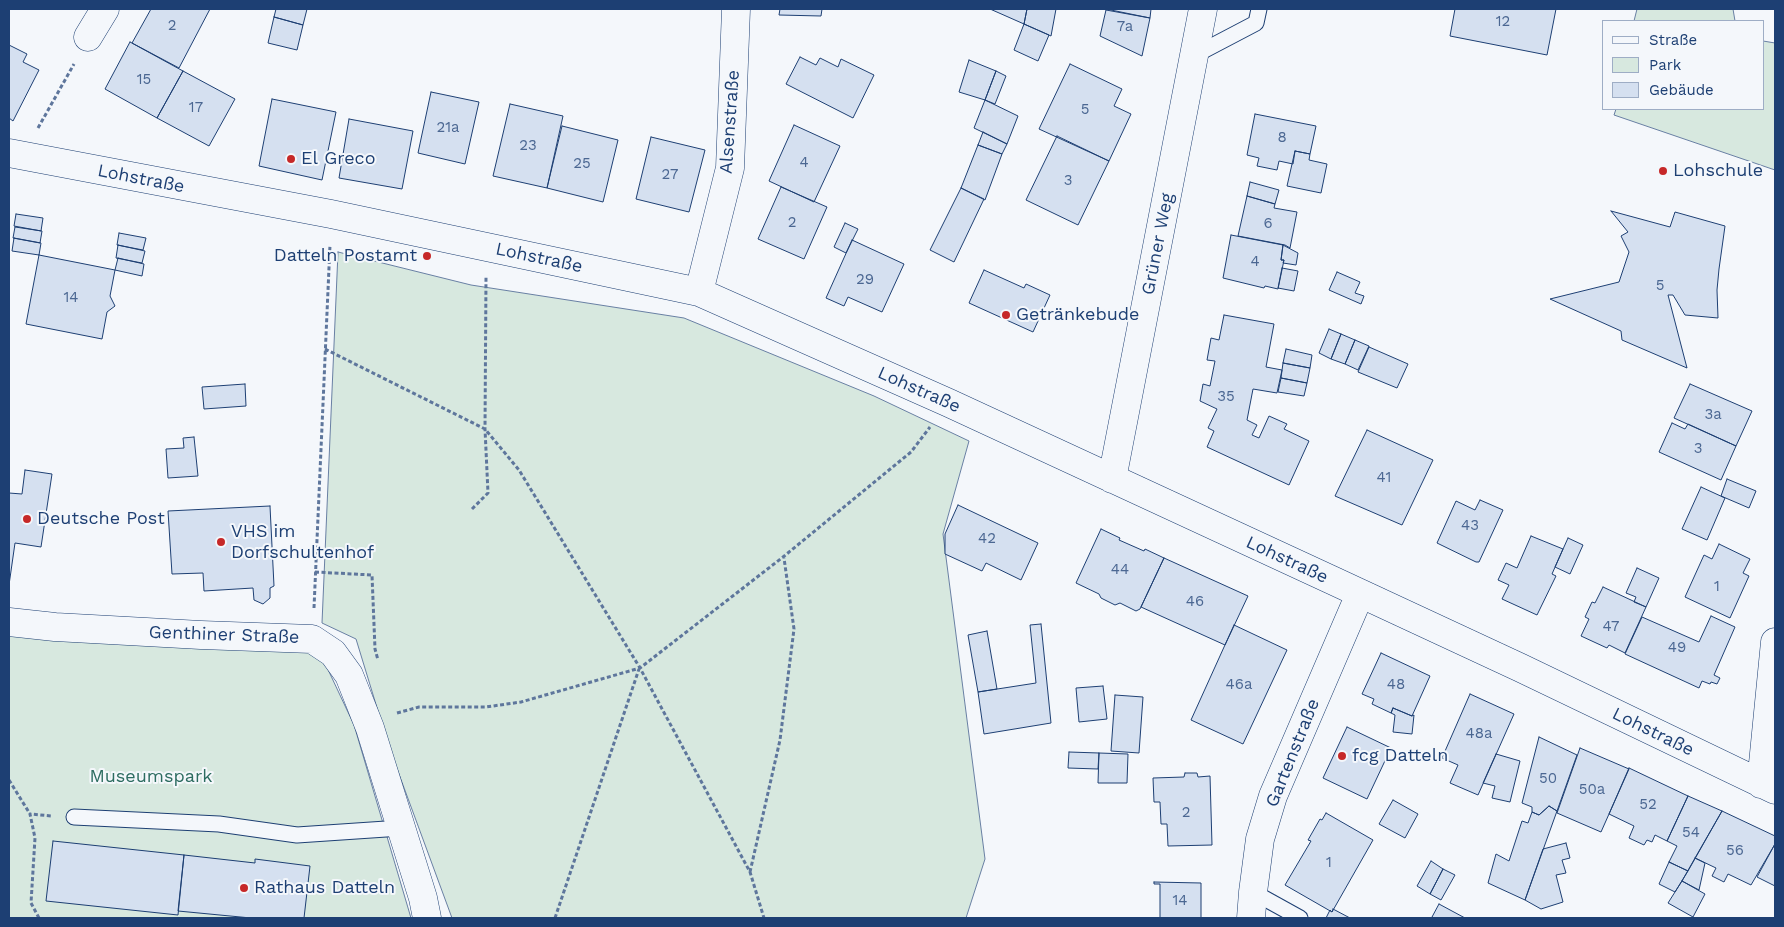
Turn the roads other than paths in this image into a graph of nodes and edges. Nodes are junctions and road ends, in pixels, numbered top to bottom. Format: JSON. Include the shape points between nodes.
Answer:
{"nodes":[{"id":1,"x":105,"y":9,"type":"edge"},
{"id":2,"x":736,"y":9,"type":"edge"},
{"id":3,"x":1204,"y":9,"type":"edge"},
{"id":4,"x":1258,"y":9,"type":"edge"},
{"id":5,"x":88,"y":37,"type":"road end"},
{"id":6,"x":1195,"y":55,"type":"junction"},
{"id":7,"x":16,"y":155,"type":"edge"},
{"id":8,"x":699,"y":292,"type":"junction"},
{"id":9,"x":1112,"y":479,"type":"junction"},
{"id":10,"x":1360,"y":594,"type":"junction"},
{"id":11,"x":9,"y":622,"type":"edge"},
{"id":12,"x":1775,"y":642,"type":"edge"},
{"id":13,"x":1768,"y":787,"type":"edge"},
{"id":14,"x":74,"y":817,"type":"road end"},
{"id":15,"x":401,"y":828,"type":"junction"},
{"id":16,"x":1253,"y":892,"type":"junction"},
{"id":17,"x":427,"y":918,"type":"edge"},
{"id":18,"x":1251,"y":918,"type":"edge"},
{"id":19,"x":1300,"y":918,"type":"edge"}],
"edges":[{"from":1,"to":5,"type":"street"},
{"from":2,"to":8,"type":"street","name":"Alsenstraße","via":[[730,168]]},
{"from":3,"to":6,"type":"street","name":"Grüner Weg"},
{"from":4,"to":6,"type":"lane","via":[[1256,23]]},
{"from":6,"to":9,"type":"street","name":"Grüner Weg"},
{"from":7,"to":8,"type":"street","name":"Lohstraße","via":[[331,214]]},
{"from":8,"to":9,"type":"street","name":"Lohstraße"},
{"from":9,"to":10,"type":"street","name":"Lohstraße"},
{"from":10,"to":13,"type":"street","name":"Lohstraße"},
{"from":10,"to":16,"type":"street","name":"Gartenstraße","via":[[1274,796],[1260,839]]},
{"from":11,"to":15,"type":"street","name":"Genthiner Straße","via":[[191,635],[312,639],[333,653],[349,675],[370,728]]},
{"from":12,"to":13,"type":"street"},
{"from":14,"to":15,"type":"lane","via":[[219,824],[297,835]]},
{"from":15,"to":17,"type":"street","name":"Genthiner Straße"},
{"from":16,"to":18,"type":"street","name":"Gartenstraße"},
{"from":16,"to":19,"type":"lane"}]}
